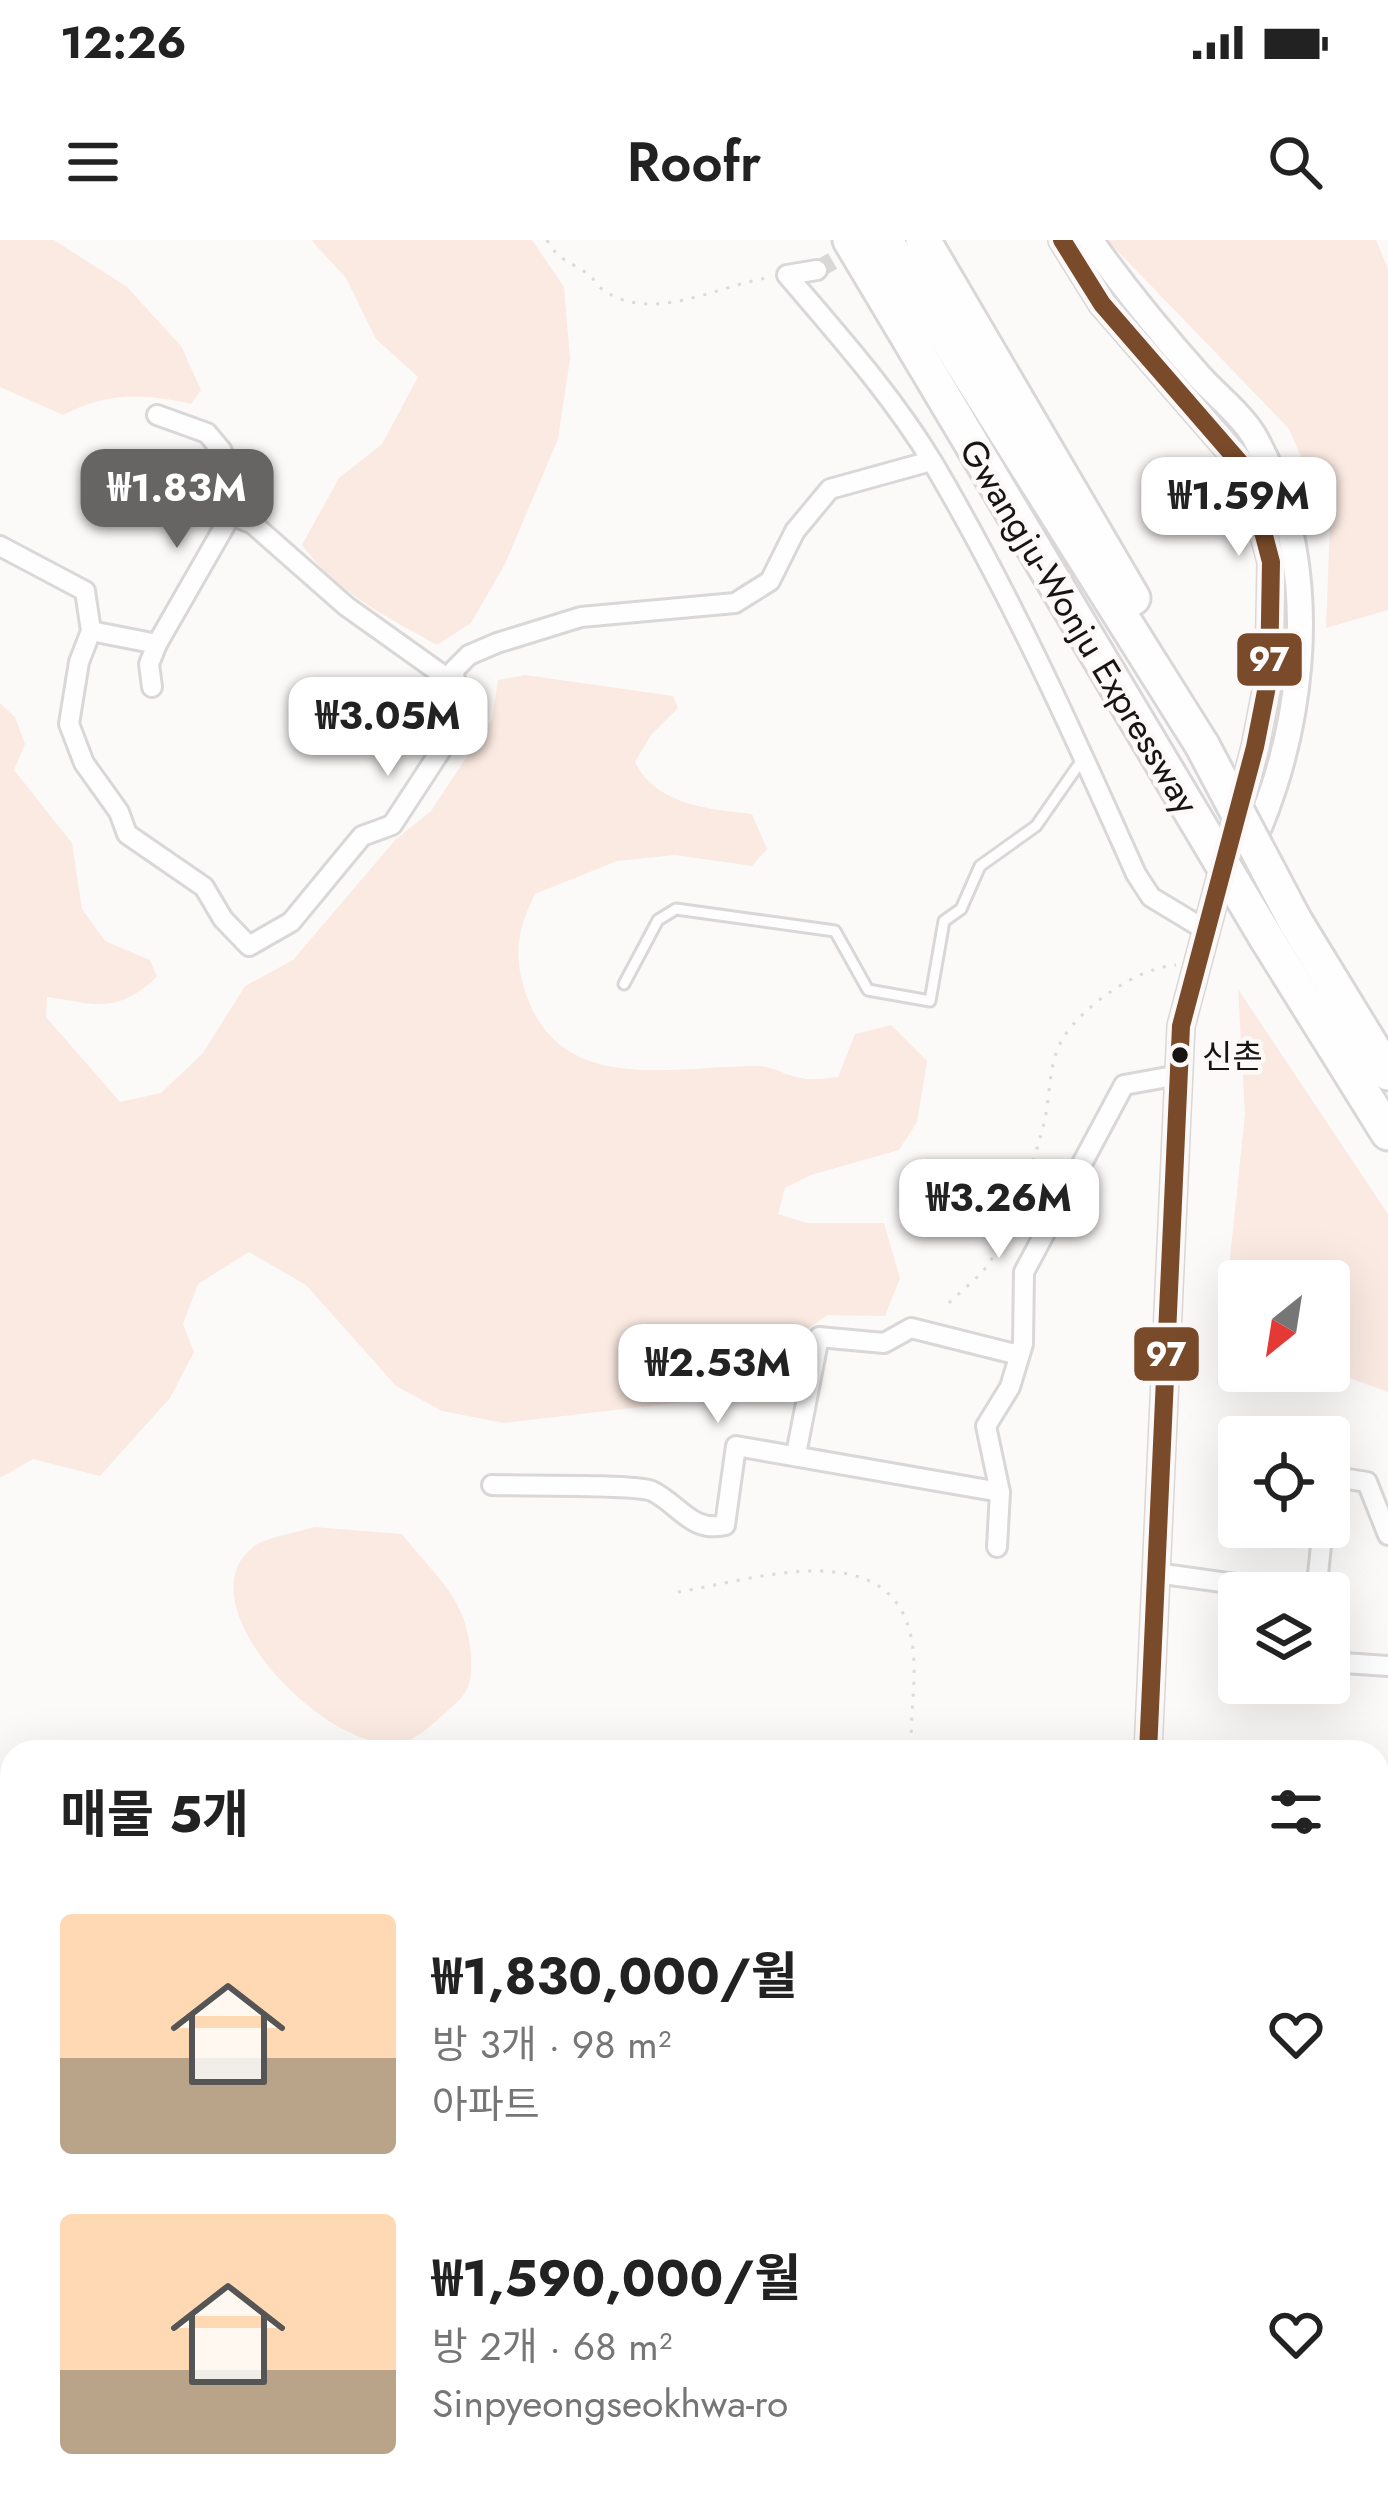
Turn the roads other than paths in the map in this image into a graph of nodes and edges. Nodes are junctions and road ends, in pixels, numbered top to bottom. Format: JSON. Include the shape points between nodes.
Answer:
{"nodes":[{"id":1,"x":850,"y":240,"type":"edge"},
{"id":2,"x":885,"y":240,"type":"edge"},
{"id":3,"x":923,"y":240,"type":"edge"},
{"id":4,"x":1062,"y":240,"type":"edge"},
{"id":5,"x":1090,"y":240,"type":"edge"},
{"id":6,"x":817,"y":270,"type":"tunnel mouth"},
{"id":7,"x":157,"y":415,"type":"dead end"},
{"id":8,"x":931,"y":460,"type":"junction"},
{"id":9,"x":231,"y":515,"type":"junction"},
{"id":10,"x":0,"y":546,"type":"edge"},
{"id":11,"x":91,"y":631,"type":"junction"},
{"id":12,"x":157,"y":644,"type":"junction"},
{"id":13,"x":454,"y":683,"type":"junction"},
{"id":14,"x":152,"y":687,"type":"dead end"},
{"id":15,"x":1183,"y":716,"type":"junction"},
{"id":16,"x":1084,"y":757,"type":"junction"},
{"id":17,"x":1204,"y":929,"type":"junction"},
{"id":18,"x":1281,"y":930,"type":"junction"},
{"id":19,"x":624,"y":984,"type":"dead end"},
{"id":20,"x":1388,"y":1073,"type":"edge"},
{"id":21,"x":1179,"y":1076,"type":"junction"},
{"id":22,"x":1388,"y":1133,"type":"edge"},
{"id":23,"x":1019,"y":1355,"type":"junction"},
{"id":24,"x":796,"y":1454,"type":"junction"},
{"id":25,"x":1350,"y":1479,"type":"edge"},
{"id":26,"x":492,"y":1485,"type":"dead end"},
{"id":27,"x":1000,"y":1492,"type":"junction"},
{"id":28,"x":1388,"y":1535,"type":"edge"},
{"id":29,"x":997,"y":1547,"type":"dead end"},
{"id":30,"x":1156,"y":1573,"type":"junction"},
{"id":31,"x":1218,"y":1582,"type":"edge"},
{"id":32,"x":1350,"y":1663,"type":"edge"},
{"id":33,"x":1388,"y":1666,"type":"edge"},
{"id":34,"x":1149,"y":1740,"type":"edge"}],
"edges":[{"from":1,"to":18,"type":"highway","name":"Gwangju-Wonju Expressway","bridge":true,"via":[[1168,773]]},
{"from":2,"to":15,"type":"highway","name":"Gwangju-Wonju Expressway"},
{"from":3,"to":15,"type":"highway","via":[[1126,582]]},
{"from":4,"to":17,"type":"main road","via":[[1102,304],[1247,471],[1271,562],[1269,676]]},
{"from":5,"to":17,"type":"main road","via":[[1252,433],[1292,541],[1299,604],[1282,767],[1245,862]]},
{"from":6,"to":8,"type":"street","via":[[787,275]]},
{"from":7,"to":9,"type":"street","via":[[207,433],[222,451]]},
{"from":8,"to":13,"type":"street","via":[[830,489],[795,531],[770,581],[735,603],[581,617],[469,655],[454,670]]},
{"from":8,"to":16,"type":"street"},
{"from":9,"to":12,"type":"street"},
{"from":9,"to":13,"type":"street","via":[[253,524],[346,607]]},
{"from":10,"to":11,"type":"street","via":[[85,591]]},
{"from":11,"to":12,"type":"street"},
{"from":11,"to":13,"type":"street","via":[[69,724],[84,763],[127,834],[204,887],[249,946],[291,922],[362,836],[392,825],[443,747],[457,709]]},
{"from":12,"to":14,"type":"street"},
{"from":15,"to":18,"type":"highway","name":"Gwangju-Wonju Expressway","bridge":true},
{"from":16,"to":17,"type":"street","via":[[1151,897]]},
{"from":16,"to":19,"type":"lane","via":[[1036,826],[980,866],[961,909],[944,921],[930,1001],[868,990],[836,931],[676,909],[658,920]]},
{"from":17,"to":21,"type":"main road","via":[[1181,1025]]},
{"from":18,"to":20,"type":"highway","name":"Gwangju-Wonju Expressway"},
{"from":18,"to":22,"type":"highway","name":"Gwangju-Wonju Expressway"},
{"from":21,"to":23,"type":"street","via":[[1124,1085],[1024,1272]]},
{"from":21,"to":30,"type":"main road"},
{"from":23,"to":24,"type":"street","via":[[911,1328],[884,1343],[819,1337]]},
{"from":23,"to":27,"type":"street","via":[[986,1426]]},
{"from":24,"to":26,"type":"street","via":[[736,1446],[725,1526],[713,1528],[650,1490]]},
{"from":24,"to":27,"type":"street"},
{"from":25,"to":28,"type":"street","via":[[1367,1482]]},
{"from":27,"to":29,"type":"street"},
{"from":30,"to":31,"type":"street"},
{"from":30,"to":34,"type":"main road"},
{"from":32,"to":33,"type":"street"}]}
